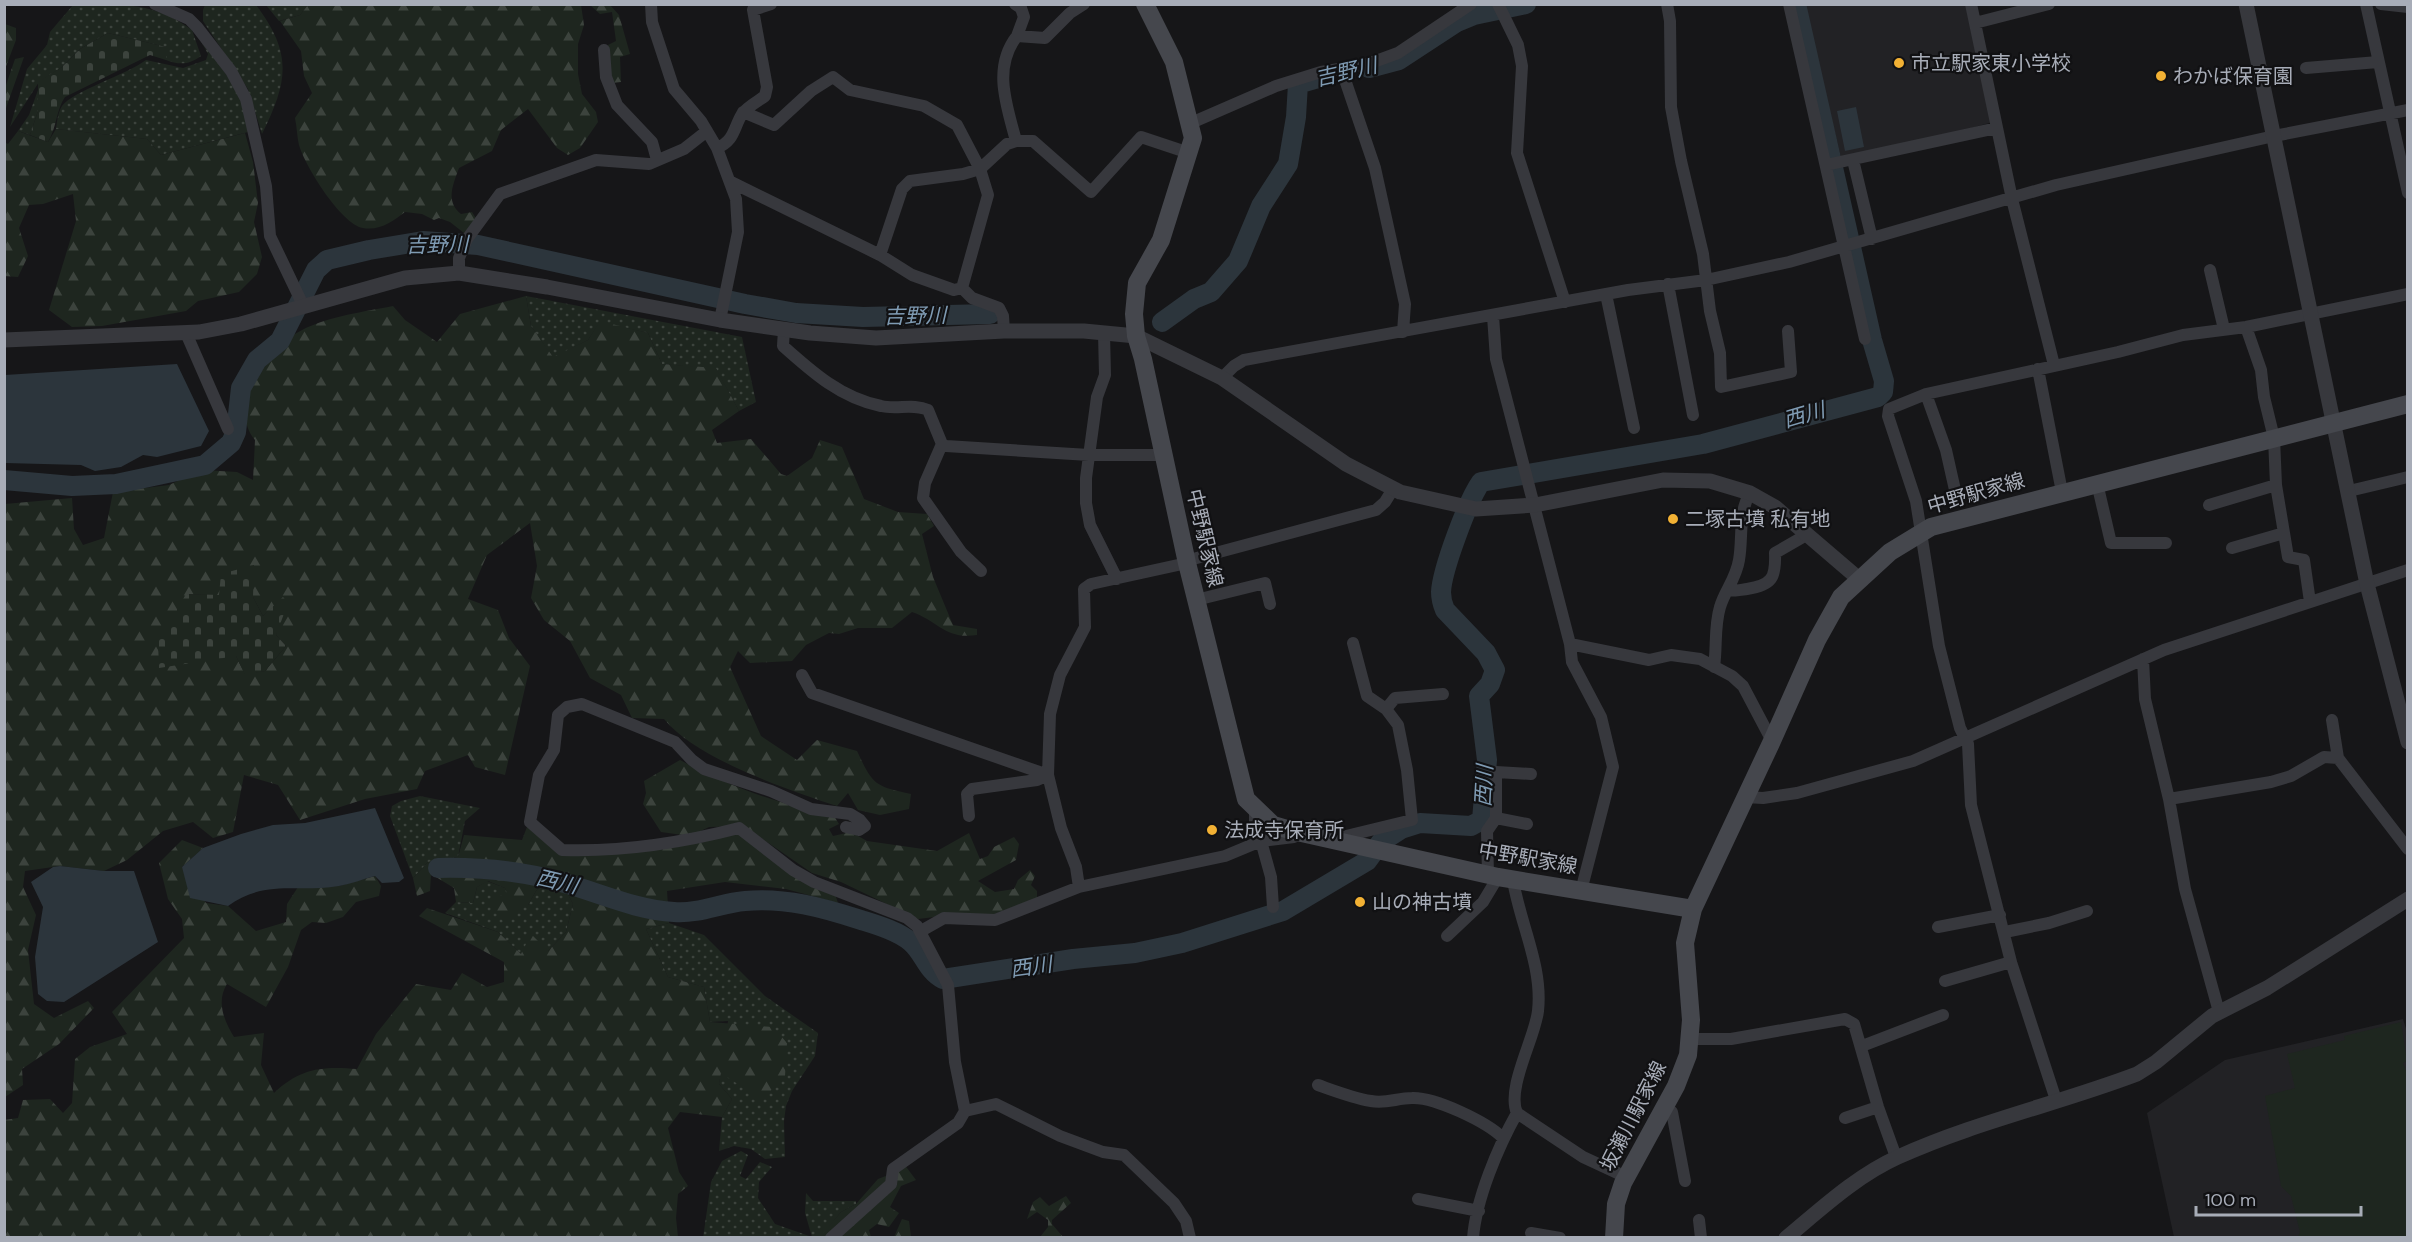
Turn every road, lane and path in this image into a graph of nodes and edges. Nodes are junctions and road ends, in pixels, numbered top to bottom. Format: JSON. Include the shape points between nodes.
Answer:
{"nodes":[{"id":1,"x":155,"y":4,"type":"edge"},
{"id":2,"x":651,"y":4,"type":"edge"},
{"id":3,"x":771,"y":4,"type":"edge"},
{"id":4,"x":1015,"y":4,"type":"edge"},
{"id":5,"x":1084,"y":4,"type":"edge"},
{"id":6,"x":1471,"y":4,"type":"edge"},
{"id":7,"x":1667,"y":4,"type":"edge"},
{"id":8,"x":1789,"y":4,"type":"edge"},
{"id":9,"x":1971,"y":4,"type":"edge"},
{"id":10,"x":2049,"y":4,"type":"edge"},
{"id":11,"x":2246,"y":4,"type":"edge"},
{"id":12,"x":2366,"y":4,"type":"edge"},
{"id":13,"x":2381,"y":4,"type":"edge"},
{"id":14,"x":1146,"y":5,"type":"edge"},
{"id":15,"x":754,"y":7,"type":"edge"},
{"id":16,"x":2408,"y":7,"type":"edge"},
{"id":17,"x":1500,"y":10,"type":"edge"},
{"id":18,"x":1975,"y":23,"type":"junction"},
{"id":19,"x":1017,"y":36,"type":"junction"},
{"id":20,"x":604,"y":50,"type":"dead end"},
{"id":21,"x":2378,"y":62,"type":"junction"},
{"id":22,"x":2306,"y":68,"type":"dead end"},
{"id":23,"x":1342,"y":72,"type":"junction"},
{"id":24,"x":2408,"y":110,"type":"edge"},
{"id":25,"x":743,"y":112,"type":"junction"},
{"id":26,"x":2390,"y":114,"type":"junction"},
{"id":27,"x":1191,"y":123,"type":"junction"},
{"id":28,"x":1997,"y":128,"type":"junction"},
{"id":29,"x":707,"y":132,"type":"junction"},
{"id":30,"x":2274,"y":136,"type":"junction"},
{"id":31,"x":1016,"y":141,"type":"junction"},
{"id":32,"x":717,"y":148,"type":"junction"},
{"id":33,"x":1189,"y":153,"type":"junction"},
{"id":34,"x":657,"y":160,"type":"junction"},
{"id":35,"x":1848,"y":161,"type":"junction"},
{"id":36,"x":1827,"y":165,"type":"junction"},
{"id":37,"x":980,"y":169,"type":"junction"},
{"id":38,"x":731,"y":182,"type":"junction"},
{"id":39,"x":2408,"y":193,"type":"edge"},
{"id":40,"x":2012,"y":199,"type":"junction"},
{"id":41,"x":1872,"y":239,"type":"junction"},
{"id":42,"x":1842,"y":248,"type":"junction"},
{"id":43,"x":880,"y":255,"type":"junction"},
{"id":44,"x":2211,"y":270,"type":"dead end"},
{"id":45,"x":459,"y":273,"type":"junction"},
{"id":46,"x":1706,"y":280,"type":"junction"},
{"id":47,"x":1668,"y":285,"type":"junction"},
{"id":48,"x":962,"y":288,"type":"junction"},
{"id":49,"x":1606,"y":294,"type":"junction"},
{"id":50,"x":2408,"y":294,"type":"edge"},
{"id":51,"x":1565,"y":302,"type":"junction"},
{"id":52,"x":303,"y":305,"type":"junction"},
{"id":53,"x":721,"y":313,"type":"junction"},
{"id":54,"x":2311,"y":314,"type":"junction"},
{"id":55,"x":1493,"y":316,"type":"junction"},
{"id":56,"x":2246,"y":327,"type":"junction"},
{"id":57,"x":784,"y":329,"type":"junction"},
{"id":58,"x":2224,"y":329,"type":"junction"},
{"id":59,"x":1004,"y":331,"type":"junction"},
{"id":60,"x":1788,"y":331,"type":"dead end"},
{"id":61,"x":1403,"y":332,"type":"junction"},
{"id":62,"x":186,"y":333,"type":"junction"},
{"id":63,"x":1104,"y":333,"type":"junction"},
{"id":64,"x":1136,"y":336,"type":"junction"},
{"id":65,"x":1865,"y":339,"type":"dead end"},
{"id":66,"x":4,"y":340,"type":"edge"},
{"id":67,"x":2054,"y":365,"type":"junction"},
{"id":68,"x":2038,"y":369,"type":"junction"},
{"id":69,"x":1222,"y":378,"type":"junction"},
{"id":70,"x":1926,"y":394,"type":"junction"},
{"id":71,"x":2408,"y":404,"type":"edge"},
{"id":72,"x":1693,"y":416,"type":"dead end"},
{"id":73,"x":2335,"y":423,"type":"junction"},
{"id":74,"x":1634,"y":428,"type":"dead end"},
{"id":75,"x":228,"y":429,"type":"dead end"},
{"id":76,"x":2274,"y":438,"type":"junction"},
{"id":77,"x":942,"y":444,"type":"junction"},
{"id":78,"x":1089,"y":455,"type":"junction"},
{"id":79,"x":1163,"y":456,"type":"junction"},
{"id":80,"x":2408,"y":477,"type":"edge"},
{"id":81,"x":2097,"y":483,"type":"junction"},
{"id":82,"x":2276,"y":485,"type":"junction"},
{"id":83,"x":1393,"y":489,"type":"junction"},
{"id":84,"x":1955,"y":490,"type":"dead end"},
{"id":85,"x":2349,"y":491,"type":"junction"},
{"id":86,"x":2062,"y":492,"type":"junction"},
{"id":87,"x":1750,"y":493,"type":"junction"},
{"id":88,"x":1535,"y":505,"type":"junction"},
{"id":89,"x":2209,"y":505,"type":"dead end"},
{"id":90,"x":2284,"y":532,"type":"junction"},
{"id":91,"x":1920,"y":533,"type":"junction"},
{"id":92,"x":1808,"y":534,"type":"junction"},
{"id":93,"x":2166,"y":543,"type":"dead end"},
{"id":94,"x":2232,"y":548,"type":"dead end"},
{"id":95,"x":1187,"y":563,"type":"junction"},
{"id":96,"x":2408,"y":570,"type":"edge"},
{"id":97,"x":981,"y":571,"type":"dead end"},
{"id":98,"x":1117,"y":579,"type":"junction"},
{"id":99,"x":1859,"y":579,"type":"junction"},
{"id":100,"x":2367,"y":584,"type":"junction"},
{"id":101,"x":1728,"y":589,"type":"junction"},
{"id":102,"x":1196,"y":600,"type":"junction"},
{"id":103,"x":2310,"y":602,"type":"junction"},
{"id":104,"x":1270,"y":604,"type":"dead end"},
{"id":105,"x":1353,"y":643,"type":"dead end"},
{"id":106,"x":1570,"y":644,"type":"junction"},
{"id":107,"x":2143,"y":659,"type":"junction"},
{"id":108,"x":1714,"y":667,"type":"junction"},
{"id":109,"x":802,"y":675,"type":"dead end"},
{"id":110,"x":1443,"y":694,"type":"dead end"},
{"id":111,"x":1386,"y":709,"type":"junction"},
{"id":112,"x":2332,"y":720,"type":"dead end"},
{"id":113,"x":1965,"y":739,"type":"junction"},
{"id":114,"x":1772,"y":741,"type":"junction"},
{"id":115,"x":2408,"y":742,"type":"edge"},
{"id":116,"x":2338,"y":758,"type":"junction"},
{"id":117,"x":1531,"y":774,"type":"dead end"},
{"id":118,"x":1048,"y":775,"type":"junction"},
{"id":119,"x":1745,"y":797,"type":"junction"},
{"id":120,"x":2169,"y":800,"type":"junction"},
{"id":121,"x":1255,"y":810,"type":"junction"},
{"id":122,"x":969,"y":816,"type":"dead end"},
{"id":123,"x":1496,"y":818,"type":"junction"},
{"id":124,"x":1527,"y":824,"type":"dead end"},
{"id":125,"x":846,"y":827,"type":"dead end"},
{"id":126,"x":1297,"y":832,"type":"junction"},
{"id":127,"x":1261,"y":841,"type":"junction"},
{"id":128,"x":1342,"y":843,"type":"junction"},
{"id":129,"x":2408,"y":849,"type":"edge"},
{"id":130,"x":1500,"y":877,"type":"junction"},
{"id":131,"x":1079,"y":887,"type":"junction"},
{"id":132,"x":1581,"y":891,"type":"junction"},
{"id":133,"x":2408,"y":899,"type":"edge"},
{"id":134,"x":1273,"y":907,"type":"dead end"},
{"id":135,"x":1693,"y":909,"type":"junction"},
{"id":136,"x":2087,"y":911,"type":"dead end"},
{"id":137,"x":2000,"y":915,"type":"junction"},
{"id":138,"x":1938,"y":927,"type":"dead end"},
{"id":139,"x":921,"y":931,"type":"junction"},
{"id":140,"x":2005,"y":932,"type":"junction"},
{"id":141,"x":1447,"y":936,"type":"dead end"},
{"id":142,"x":2011,"y":962,"type":"junction"},
{"id":143,"x":1944,"y":981,"type":"dead end"},
{"id":144,"x":2219,"y":1012,"type":"junction"},
{"id":145,"x":1943,"y":1015,"type":"dead end"},
{"id":146,"x":1690,"y":1039,"type":"junction"},
{"id":147,"x":1862,"y":1047,"type":"junction"},
{"id":148,"x":1318,"y":1085,"type":"dead end"},
{"id":149,"x":2056,"y":1100,"type":"junction"},
{"id":150,"x":1665,"y":1107,"type":"junction"},
{"id":151,"x":1878,"y":1107,"type":"junction"},
{"id":152,"x":965,"y":1112,"type":"junction"},
{"id":153,"x":1517,"y":1113,"type":"junction"},
{"id":154,"x":1845,"y":1118,"type":"dead end"},
{"id":155,"x":1503,"y":1138,"type":"junction"},
{"id":156,"x":1896,"y":1157,"type":"junction"},
{"id":157,"x":1626,"y":1177,"type":"junction"},
{"id":158,"x":1685,"y":1181,"type":"dead end"},
{"id":159,"x":1418,"y":1199,"type":"dead end"},
{"id":160,"x":1479,"y":1211,"type":"junction"},
{"id":161,"x":1699,"y":1220,"type":"dead end"},
{"id":162,"x":1531,"y":1233,"type":"dead end"},
{"id":163,"x":1792,"y":1236,"type":"edge"},
{"id":164,"x":831,"y":1238,"type":"edge"},
{"id":165,"x":1190,"y":1238,"type":"edge"},
{"id":166,"x":1473,"y":1238,"type":"edge"},
{"id":167,"x":1560,"y":1238,"type":"edge"},
{"id":168,"x":1614,"y":1238,"type":"edge"},
{"id":169,"x":1701,"y":1238,"type":"edge"}],
"edges":[{"from":1,"to":52,"type":"street","via":[[189,19],[197,27],[231,71],[246,99],[266,186],[270,236]]},
{"from":2,"to":29,"type":"street","via":[[652,22],[674,89]]},
{"from":3,"to":15,"type":"street"},
{"from":4,"to":19,"type":"street","via":[[1022,8],[1024,16]]},
{"from":5,"to":19,"type":"street","via":[[1045,38]]},
{"from":6,"to":23,"type":"street","via":[[1398,53]]},
{"from":7,"to":46,"type":"street","via":[[1671,107]]},
{"from":8,"to":36,"type":"street"},
{"from":9,"to":18,"type":"street"},
{"from":10,"to":18,"type":"street"},
{"from":11,"to":30,"type":"street"},
{"from":12,"to":21,"type":"street"},
{"from":13,"to":16,"type":"street"},
{"from":14,"to":27,"type":"main road","name":"中野駅家線","via":[[1174,62]]},
{"from":15,"to":25,"type":"street","via":[[767,87],[765,96]]},
{"from":17,"to":51,"type":"street","via":[[1518,45],[1522,66],[1517,153]]},
{"from":18,"to":28,"type":"street"},
{"from":19,"to":31,"type":"street","via":[[1008,47],[1003,79]]},
{"from":20,"to":34,"type":"street","via":[[606,77],[617,105],[652,142]]},
{"from":21,"to":22,"type":"street"},
{"from":21,"to":26,"type":"street"},
{"from":23,"to":27,"type":"street","via":[[1276,86]]},
{"from":23,"to":61,"type":"street","via":[[1375,168],[1406,304]]},
{"from":24,"to":26,"type":"street"},
{"from":25,"to":32,"type":"street","via":[[733,138]]},
{"from":25,"to":37,"type":"street","via":[[774,125],[811,91],[833,77],[850,90],[924,106],[957,125]]},
{"from":26,"to":30,"type":"street"},
{"from":26,"to":39,"type":"street"},
{"from":27,"to":33,"type":"main road","name":"中野駅家線"},
{"from":28,"to":35,"type":"street"},
{"from":28,"to":40,"type":"street"},
{"from":29,"to":32,"type":"street"},
{"from":29,"to":34,"type":"street","via":[[684,149]]},
{"from":30,"to":40,"type":"street","via":[[2056,185]]},
{"from":30,"to":54,"type":"street"},
{"from":31,"to":33,"type":"street","via":[[1033,141],[1091,192],[1141,137]]},
{"from":31,"to":37,"type":"street","via":[[996,152]]},
{"from":32,"to":38,"type":"street"},
{"from":33,"to":64,"type":"main road","name":"中野駅家線","via":[[1161,240],[1137,283]]},
{"from":34,"to":45,"type":"street","via":[[649,164],[596,160],[500,194],[467,239],[459,258]]},
{"from":35,"to":36,"type":"street"},
{"from":35,"to":41,"type":"street"},
{"from":36,"to":42,"type":"street"},
{"from":37,"to":43,"type":"street","via":[[947,178],[910,181],[902,189]]},
{"from":37,"to":48,"type":"street","via":[[988,195]]},
{"from":38,"to":43,"type":"street"},
{"from":38,"to":53,"type":"street","via":[[738,232]]},
{"from":40,"to":41,"type":"street"},
{"from":40,"to":67,"type":"street"},
{"from":41,"to":42,"type":"street"},
{"from":42,"to":46,"type":"street"},
{"from":42,"to":65,"type":"street"},
{"from":43,"to":48,"type":"street","via":[[912,275],[954,290]]},
{"from":44,"to":58,"type":"street"},
{"from":45,"to":52,"type":"street","via":[[405,278]]},
{"from":45,"to":53,"type":"street"},
{"from":46,"to":47,"type":"street"},
{"from":46,"to":60,"type":"street","via":[[1720,353],[1721,387],[1791,372]]},
{"from":47,"to":49,"type":"street"},
{"from":47,"to":72,"type":"street"},
{"from":48,"to":59,"type":"street","via":[[972,298],[999,308]]},
{"from":49,"to":51,"type":"street"},
{"from":49,"to":74,"type":"street"},
{"from":50,"to":54,"type":"street"},
{"from":51,"to":55,"type":"street"},
{"from":52,"to":62,"type":"street","via":[[241,324]]},
{"from":53,"to":57,"type":"street"},
{"from":54,"to":56,"type":"street"},
{"from":54,"to":73,"type":"street"},
{"from":55,"to":61,"type":"street"},
{"from":55,"to":88,"type":"street","via":[[1496,359]]},
{"from":56,"to":58,"type":"street"},
{"from":56,"to":76,"type":"street","via":[[2261,370]]},
{"from":57,"to":59,"type":"street","via":[[876,338]]},
{"from":57,"to":77,"type":"street","via":[[783,346],[831,387],[881,406],[928,410]]},
{"from":58,"to":67,"type":"street","via":[[2183,334]]},
{"from":59,"to":63,"type":"street"},
{"from":61,"to":69,"type":"street","via":[[1244,360]]},
{"from":62,"to":66,"type":"street"},
{"from":62,"to":75,"type":"street"},
{"from":63,"to":64,"type":"street"},
{"from":63,"to":78,"type":"street","via":[[1105,375],[1097,397]]},
{"from":64,"to":69,"type":"street"},
{"from":64,"to":79,"type":"main road","name":"中野駅家線"},
{"from":67,"to":68,"type":"street"},
{"from":68,"to":70,"type":"street"},
{"from":68,"to":86,"type":"street"},
{"from":69,"to":83,"type":"street","via":[[1346,464]]},
{"from":70,"to":84,"type":"street"},
{"from":70,"to":91,"type":"street","via":[[1889,408],[1888,416],[1916,501]]},
{"from":71,"to":73,"type":"main road","name":"中野駅家線"},
{"from":73,"to":76,"type":"main road","name":"中野駅家線"},
{"from":73,"to":85,"type":"street"},
{"from":76,"to":81,"type":"main road","name":"中野駅家線"},
{"from":76,"to":82,"type":"street"},
{"from":77,"to":78,"type":"street"},
{"from":77,"to":97,"type":"street","via":[[925,483],[923,498],[961,552]]},
{"from":78,"to":79,"type":"street"},
{"from":78,"to":98,"type":"street","via":[[1086,478],[1090,525]]},
{"from":79,"to":95,"type":"main road","name":"中野駅家線"},
{"from":80,"to":85,"type":"street"},
{"from":81,"to":86,"type":"main road","name":"中野駅家線"},
{"from":81,"to":93,"type":"street","via":[[2111,543]]},
{"from":82,"to":89,"type":"street"},
{"from":82,"to":90,"type":"street"},
{"from":83,"to":88,"type":"street","via":[[1476,509]]},
{"from":83,"to":95,"type":"street","via":[[1376,510]]},
{"from":85,"to":100,"type":"street"},
{"from":86,"to":91,"type":"main road","name":"中野駅家線","via":[[1954,520]]},
{"from":87,"to":88,"type":"street","via":[[1710,481],[1663,480]]},
{"from":87,"to":92,"type":"street"},
{"from":87,"to":101,"type":"street","via":[[1743,504],[1739,562]]},
{"from":88,"to":106,"type":"street"},
{"from":90,"to":94,"type":"street"},
{"from":90,"to":103,"type":"street","via":[[2288,557],[2304,560]]},
{"from":91,"to":99,"type":"main road","name":"中野駅家線"},
{"from":91,"to":113,"type":"street","via":[[1939,646]]},
{"from":92,"to":99,"type":"street"},
{"from":92,"to":101,"type":"street","via":[[1775,553],[1776,570],[1768,583],[1743,590]]},
{"from":95,"to":98,"type":"street"},
{"from":95,"to":102,"type":"main road","name":"中野駅家線"},
{"from":96,"to":100,"type":"street"},
{"from":98,"to":118,"type":"street","via":[[1084,589],[1085,627],[1060,675],[1050,714]]},
{"from":99,"to":114,"type":"main road","name":"中野駅家線","via":[[1841,597],[1817,640]]},
{"from":100,"to":103,"type":"street"},
{"from":100,"to":115,"type":"street"},
{"from":101,"to":108,"type":"street","via":[[1719,610]]},
{"from":102,"to":104,"type":"street","via":[[1265,583]]},
{"from":102,"to":121,"type":"main road","name":"中野駅家線","via":[[1246,799]]},
{"from":103,"to":107,"type":"street"},
{"from":105,"to":111,"type":"street","via":[[1367,696]]},
{"from":106,"to":108,"type":"street","via":[[1649,660],[1690,656]]},
{"from":106,"to":132,"type":"street","via":[[1572,662],[1601,717],[1613,767]]},
{"from":107,"to":113,"type":"street"},
{"from":107,"to":120,"type":"street","via":[[2145,699]]},
{"from":108,"to":114,"type":"street","via":[[1743,686]]},
{"from":109,"to":118,"type":"street","via":[[812,693]]},
{"from":110,"to":111,"type":"street","via":[[1395,698]]},
{"from":111,"to":128,"type":"street","via":[[1398,725],[1412,820],[1346,836]]},
{"from":112,"to":116,"type":"street"},
{"from":113,"to":119,"type":"street","via":[[1881,772],[1797,793]]},
{"from":113,"to":137,"type":"street","via":[[1971,805]]},
{"from":114,"to":119,"type":"main road","name":"中野駅家線"},
{"from":116,"to":120,"type":"street","via":[[2324,757],[2291,776],[2271,782]]},
{"from":116,"to":129,"type":"street"},
{"from":117,"to":123,"type":"street","via":[[1496,772]]},
{"from":118,"to":122,"type":"street","via":[[972,789],[967,794]]},
{"from":118,"to":131,"type":"street"},
{"from":119,"to":135,"type":"main road","name":"中野駅家線"},
{"from":120,"to":144,"type":"street","via":[[2185,889]]},
{"from":121,"to":126,"type":"main road","name":"中野駅家線","via":[[1273,825]]},
{"from":121,"to":127,"type":"street","via":[[1255,829]]},
{"from":123,"to":124,"type":"street"},
{"from":123,"to":130,"type":"street","via":[[1487,831]]},
{"from":125,"to":139,"type":"street","via":[[859,830],[865,826],[850,814],[812,809],[704,769],[675,742],[582,704],[567,707],[558,715],[554,750],[539,776],[530,822],[562,850],[636,847],[702,838],[739,828],[814,882],[908,918]]},
{"from":126,"to":127,"type":"street","via":[[1294,837]]},
{"from":126,"to":128,"type":"main road","name":"中野駅家線"},
{"from":127,"to":131,"type":"street","via":[[1225,856]]},
{"from":127,"to":134,"type":"street","via":[[1271,877]]},
{"from":128,"to":130,"type":"main road","name":"中野駅家線"},
{"from":130,"to":132,"type":"main road","name":"中野駅家線"},
{"from":130,"to":141,"type":"street","via":[[1483,902]]},
{"from":130,"to":153,"type":"street","via":[[1539,984],[1538,1012],[1516,1086]]},
{"from":131,"to":139,"type":"street","via":[[995,920],[944,918]]},
{"from":132,"to":135,"type":"main road","name":"中野駅家線"},
{"from":133,"to":144,"type":"street","via":[[2267,988]]},
{"from":135,"to":146,"type":"main road","name":"坂瀬川駅家線","via":[[1685,943]]},
{"from":136,"to":140,"type":"street"},
{"from":137,"to":138,"type":"street"},
{"from":137,"to":140,"type":"street"},
{"from":139,"to":152,"type":"street","via":[[948,985],[955,1062]]},
{"from":140,"to":142,"type":"street"},
{"from":142,"to":143,"type":"street"},
{"from":142,"to":149,"type":"street"},
{"from":144,"to":149,"type":"street","via":[[2137,1074]]},
{"from":145,"to":147,"type":"street"},
{"from":146,"to":147,"type":"street","via":[[1731,1039],[1845,1019],[1854,1024]]},
{"from":146,"to":150,"type":"main road","name":"坂瀬川駅家線","via":[[1684,1070]]},
{"from":147,"to":151,"type":"street"},
{"from":148,"to":155,"type":"street","via":[[1371,1101],[1430,1101],[1494,1129]]},
{"from":149,"to":156,"type":"street"},
{"from":150,"to":157,"type":"main road","name":"坂瀬川駅家線"},
{"from":150,"to":158,"type":"street","via":[[1672,1112]]},
{"from":151,"to":154,"type":"street"},
{"from":151,"to":156,"type":"street"},
{"from":152,"to":164,"type":"street","via":[[958,1123],[893,1169],[891,1184]]},
{"from":152,"to":165,"type":"street","via":[[996,1104],[1060,1136],[1103,1152],[1124,1155],[1174,1203],[1186,1221]]},
{"from":153,"to":155,"type":"street"},
{"from":153,"to":157,"type":"street","via":[[1583,1156]]},
{"from":155,"to":160,"type":"street"},
{"from":156,"to":163,"type":"street","via":[[1858,1180]]},
{"from":157,"to":168,"type":"main road","name":"坂瀬川駅家線","via":[[1616,1204]]},
{"from":159,"to":160,"type":"street"},
{"from":160,"to":166,"type":"street"},
{"from":161,"to":169,"type":"street"},
{"from":162,"to":167,"type":"street"}]}
